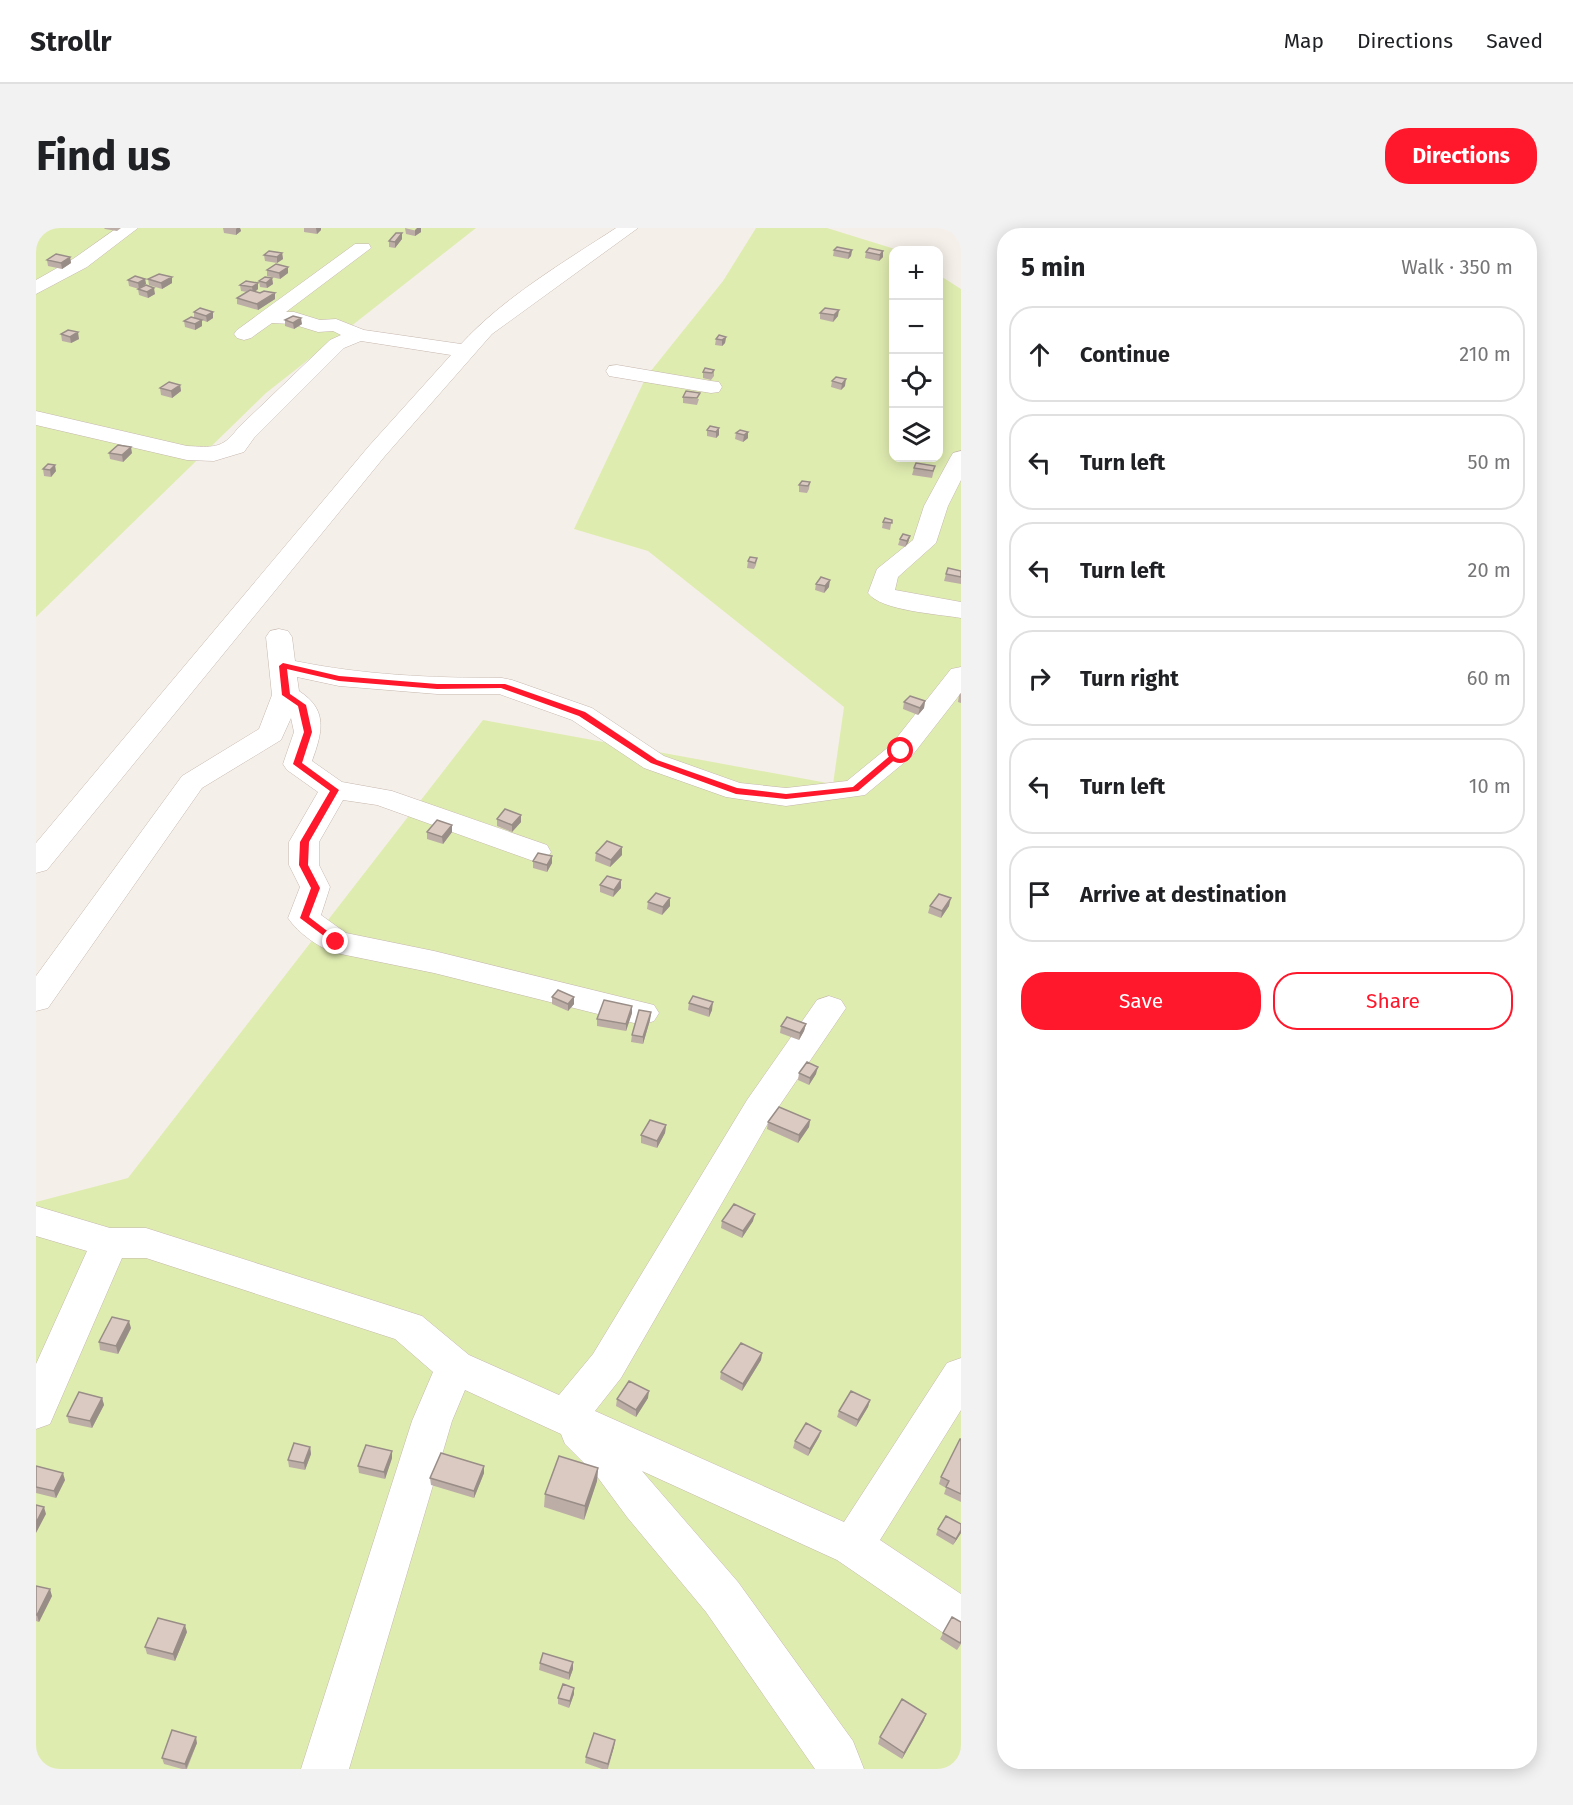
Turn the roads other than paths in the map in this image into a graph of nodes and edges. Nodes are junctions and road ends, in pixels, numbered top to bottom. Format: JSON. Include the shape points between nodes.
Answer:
{"nodes":[{"id":1,"x":129,"y":228,"type":"edge"},
{"id":2,"x":629,"y":228,"type":"edge"},
{"id":3,"x":362,"y":248,"type":"dead end"},
{"id":4,"x":36,"y":288,"type":"edge"},
{"id":5,"x":270,"y":316,"type":"junction"},
{"id":6,"x":243,"y":334,"type":"dead end"},
{"id":7,"x":359,"y":335,"type":"junction"},
{"id":8,"x":466,"y":351,"type":"junction"},
{"id":9,"x":617,"y":370,"type":"dead end"},
{"id":10,"x":711,"y":387,"type":"dead end"},
{"id":11,"x":36,"y":418,"type":"edge"},
{"id":12,"x":961,"y":459,"type":"edge"},
{"id":13,"x":936,"y":506,"type":"junction"},
{"id":14,"x":961,"y":507,"type":"edge"},
{"id":15,"x":961,"y":610,"type":"edge"},
{"id":16,"x":283,"y":666,"type":"junction"},
{"id":17,"x":961,"y":675,"type":"edge"},
{"id":18,"x":334,"y":790,"type":"junction"},
{"id":19,"x":536,"y":852,"type":"edge"},
{"id":20,"x":36,"y":862,"type":"edge"},
{"id":21,"x":36,"y":1000,"type":"edge"},
{"id":22,"x":829,"y":1008,"type":"dead end"},
{"id":23,"x":642,"y":1013,"type":"edge"},
{"id":24,"x":36,"y":1221,"type":"edge"},
{"id":25,"x":110,"y":1243,"type":"junction"},
{"id":26,"x":455,"y":1367,"type":"junction"},
{"id":27,"x":961,"y":1375,"type":"edge"},
{"id":28,"x":36,"y":1412,"type":"edge"},
{"id":29,"x":567,"y":1417,"type":"junction"},
{"id":30,"x":852,"y":1546,"type":"junction"},
{"id":31,"x":961,"y":1618,"type":"edge"},
{"id":32,"x":325,"y":1769,"type":"edge"},
{"id":33,"x":840,"y":1769,"type":"edge"}],
"edges":[{"from":1,"to":4,"type":"street"},
{"from":2,"to":8,"type":"street","via":[[507,312]]},
{"from":3,"to":5,"type":"street"},
{"from":5,"to":6,"type":"street"},
{"from":5,"to":7,"type":"street","via":[[318,326],[336,325]]},
{"from":7,"to":8,"type":"street"},
{"from":7,"to":11,"type":"street","via":[[338,344],[236,447],[214,454],[162,448]]},
{"from":8,"to":20,"type":"street","via":[[377,451]]},
{"from":9,"to":10,"type":"street"},
{"from":12,"to":13,"type":"street"},
{"from":13,"to":14,"type":"street"},
{"from":13,"to":15,"type":"street","via":[[924,543],[886,574],[881,593],[894,599]]},
{"from":16,"to":17,"type":"street","via":[[339,678],[437,686],[502,686],[582,714],[654,762],[736,791],[786,797],[855,789],[901,751]]},
{"from":16,"to":18,"type":"street","via":[[302,705],[308,732],[297,764]]},
{"from":16,"to":21,"type":"street","via":[[271,734],[192,782]]},
{"from":18,"to":19,"type":"street","via":[[382,797]]},
{"from":18,"to":23,"type":"street","via":[[304,842],[304,865],[315,888],[304,918],[336,942]]},
{"from":22,"to":29,"type":"street","via":[[759,1109],[608,1366]]},
{"from":24,"to":25,"type":"street"},
{"from":25,"to":26,"type":"street","via":[[146,1243],[408,1327]]},
{"from":25,"to":28,"type":"street"},
{"from":26,"to":29,"type":"street"},
{"from":26,"to":32,"type":"street","via":[[432,1421]]},
{"from":27,"to":30,"type":"street"},
{"from":29,"to":30,"type":"street"},
{"from":29,"to":33,"type":"street","via":[[611,1462],[722,1597]]},
{"from":30,"to":31,"type":"street"}]}
